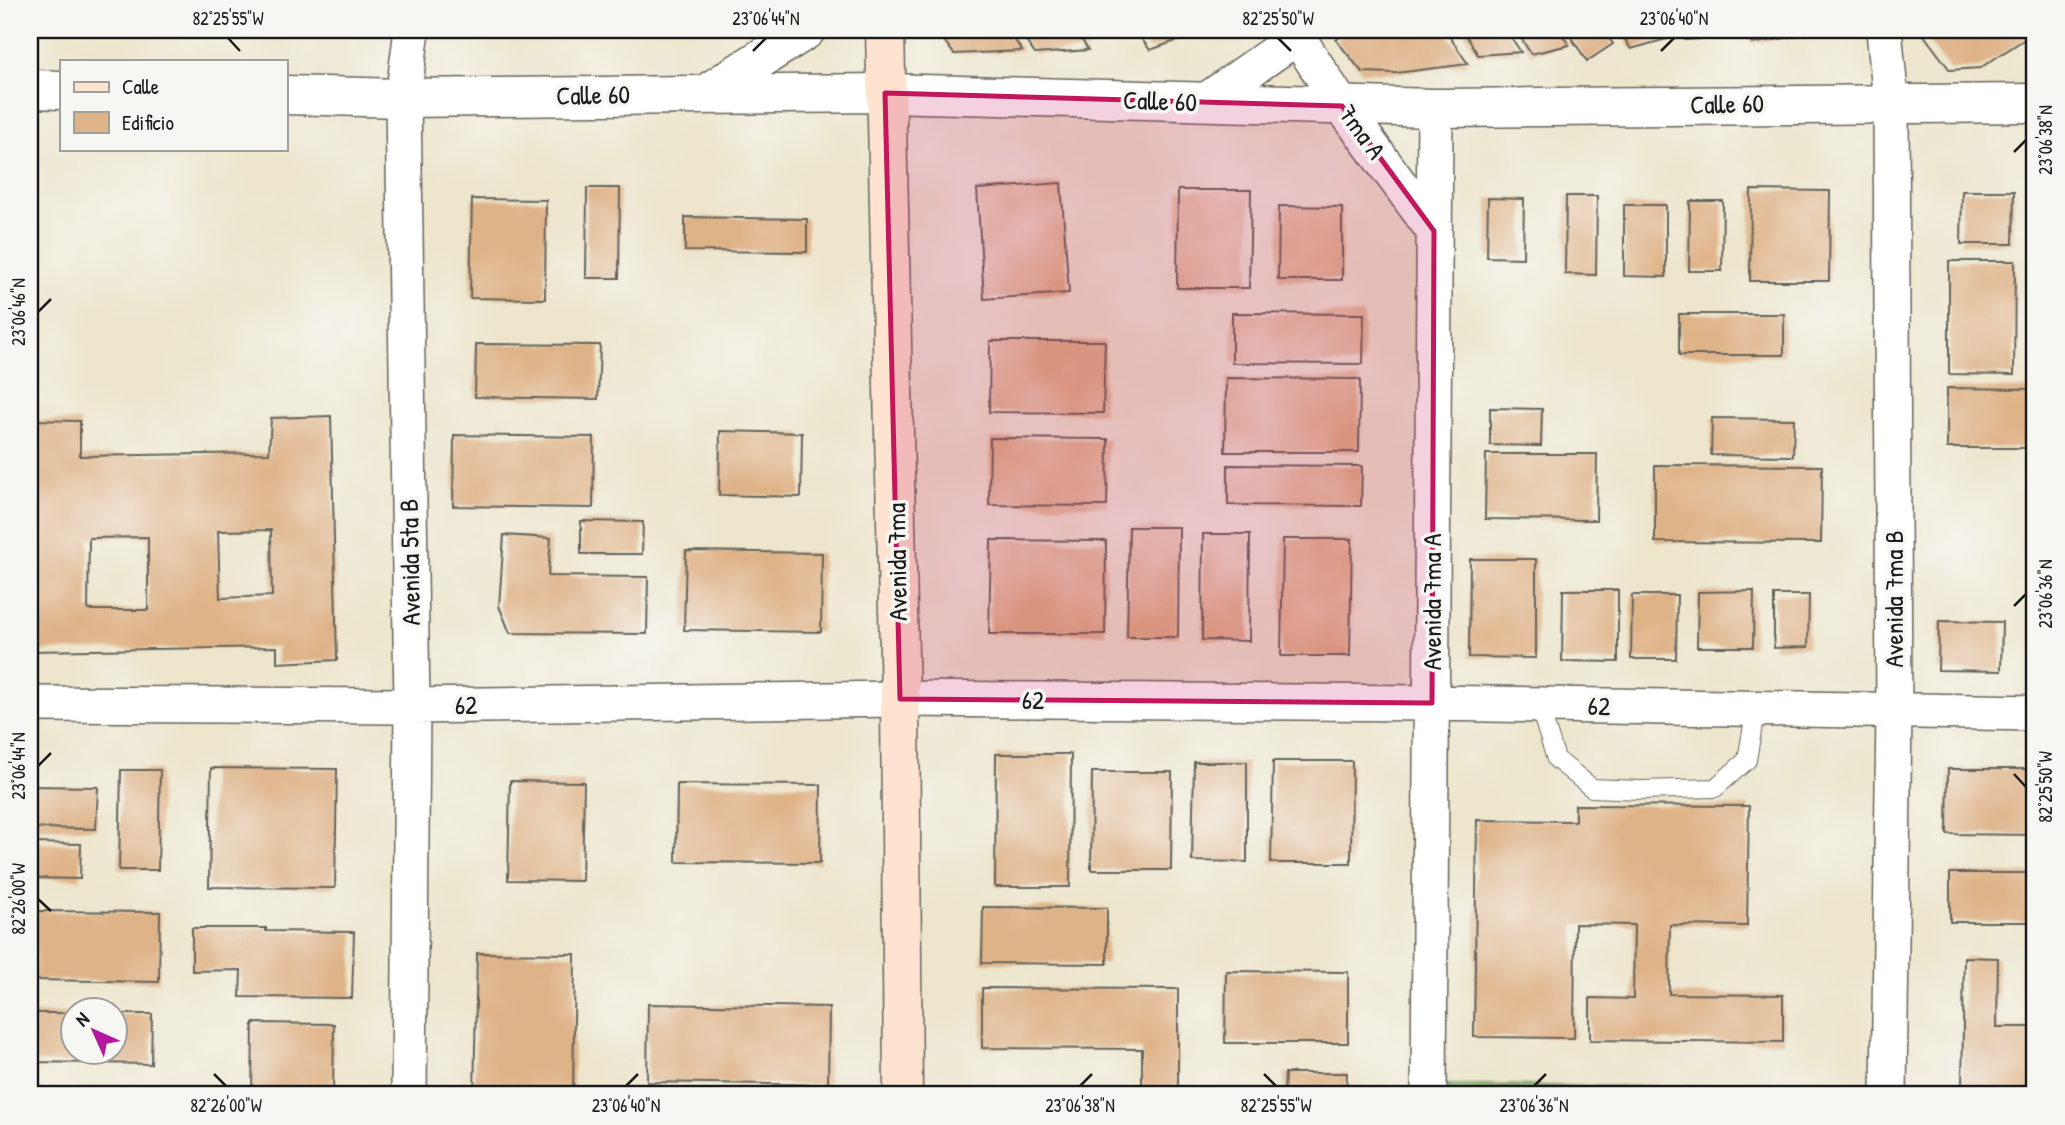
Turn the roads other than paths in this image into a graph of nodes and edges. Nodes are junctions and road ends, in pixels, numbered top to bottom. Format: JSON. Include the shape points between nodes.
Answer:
{"nodes":[{"id":1,"x":412,"y":30,"type":"edge"},
{"id":2,"x":806,"y":30,"type":"edge"},
{"id":3,"x":885,"y":30,"type":"edge"},
{"id":4,"x":1884,"y":30,"type":"edge"},
{"id":5,"x":1299,"y":32,"type":"edge"},
{"id":6,"x":30,"y":89,"type":"edge"},
{"id":7,"x":60,"y":90,"type":"edge"},
{"id":8,"x":707,"y":93,"type":"junction"},
{"id":9,"x":885,"y":93,"type":"junction"},
{"id":10,"x":287,"y":96,"type":"edge"},
{"id":11,"x":402,"y":99,"type":"junction"},
{"id":12,"x":1204,"y":102,"type":"junction"},
{"id":13,"x":1891,"y":102,"type":"junction"},
{"id":14,"x":2035,"y":103,"type":"edge"},
{"id":15,"x":1342,"y":106,"type":"junction"},
{"id":16,"x":1435,"y":108,"type":"junction"},
{"id":17,"x":1434,"y":231,"type":"junction"},
{"id":18,"x":901,"y":699,"type":"junction"},
{"id":19,"x":1432,"y":703,"type":"junction"},
{"id":20,"x":30,"y":704,"type":"edge"},
{"id":21,"x":1539,"y":705,"type":"junction"},
{"id":22,"x":412,"y":706,"type":"junction"},
{"id":23,"x":1755,"y":708,"type":"junction"},
{"id":24,"x":1894,"y":711,"type":"junction"},
{"id":25,"x":2035,"y":713,"type":"edge"},
{"id":26,"x":409,"y":1095,"type":"edge"},
{"id":27,"x":903,"y":1095,"type":"edge"},
{"id":28,"x":1429,"y":1095,"type":"edge"},
{"id":29,"x":1889,"y":1095,"type":"edge"}],
"edges":[{"from":1,"to":11,"type":"street","name":"Avenida 5ta B"},
{"from":2,"to":8,"type":"street"},
{"from":3,"to":9,"type":"main road","name":"Avenida 7ma"},
{"from":4,"to":13,"type":"street","name":"Avenida 7ma B"},
{"from":5,"to":12,"type":"street"},
{"from":5,"to":15,"type":"street","name":"7ma A"},
{"from":6,"to":7,"type":"street"},
{"from":8,"to":9,"type":"street","name":"Calle 60"},
{"from":8,"to":11,"type":"street","name":"Calle 60"},
{"from":9,"to":12,"type":"street","name":"Calle 60"},
{"from":9,"to":18,"type":"main road","name":"Avenida 7ma"},
{"from":10,"to":11,"type":"street","name":"Calle 60"},
{"from":11,"to":22,"type":"street","name":"Avenida 5ta B"},
{"from":12,"to":15,"type":"street","name":"Calle 60"},
{"from":13,"to":14,"type":"street","name":"Calle 60"},
{"from":13,"to":16,"type":"street","name":"Calle 60"},
{"from":13,"to":24,"type":"street","name":"Avenida 7ma B"},
{"from":15,"to":16,"type":"street","name":"Calle 60"},
{"from":15,"to":17,"type":"street","name":"7ma A"},
{"from":16,"to":17,"type":"street","name":"Avenida 7ma A"},
{"from":17,"to":19,"type":"street","name":"Avenida 7ma A"},
{"from":18,"to":19,"type":"street","name":"62"},
{"from":18,"to":22,"type":"street","name":"62"},
{"from":18,"to":27,"type":"main road","name":"Avenida 7ma"},
{"from":19,"to":21,"type":"street","name":"62"},
{"from":19,"to":28,"type":"street","name":"Avenida 7ma A"},
{"from":20,"to":22,"type":"street","name":"62"},
{"from":21,"to":23,"type":"street","name":"62"},
{"from":21,"to":23,"type":"lane","via":[[1556,759],[1592,788],[1641,790],[1715,788],[1747,760]]},
{"from":22,"to":26,"type":"street","name":"Avenida 5ta B"},
{"from":23,"to":24,"type":"street","name":"62"},
{"from":24,"to":25,"type":"street","name":"62"},
{"from":24,"to":29,"type":"street","name":"Avenida 7ma B"}]}
